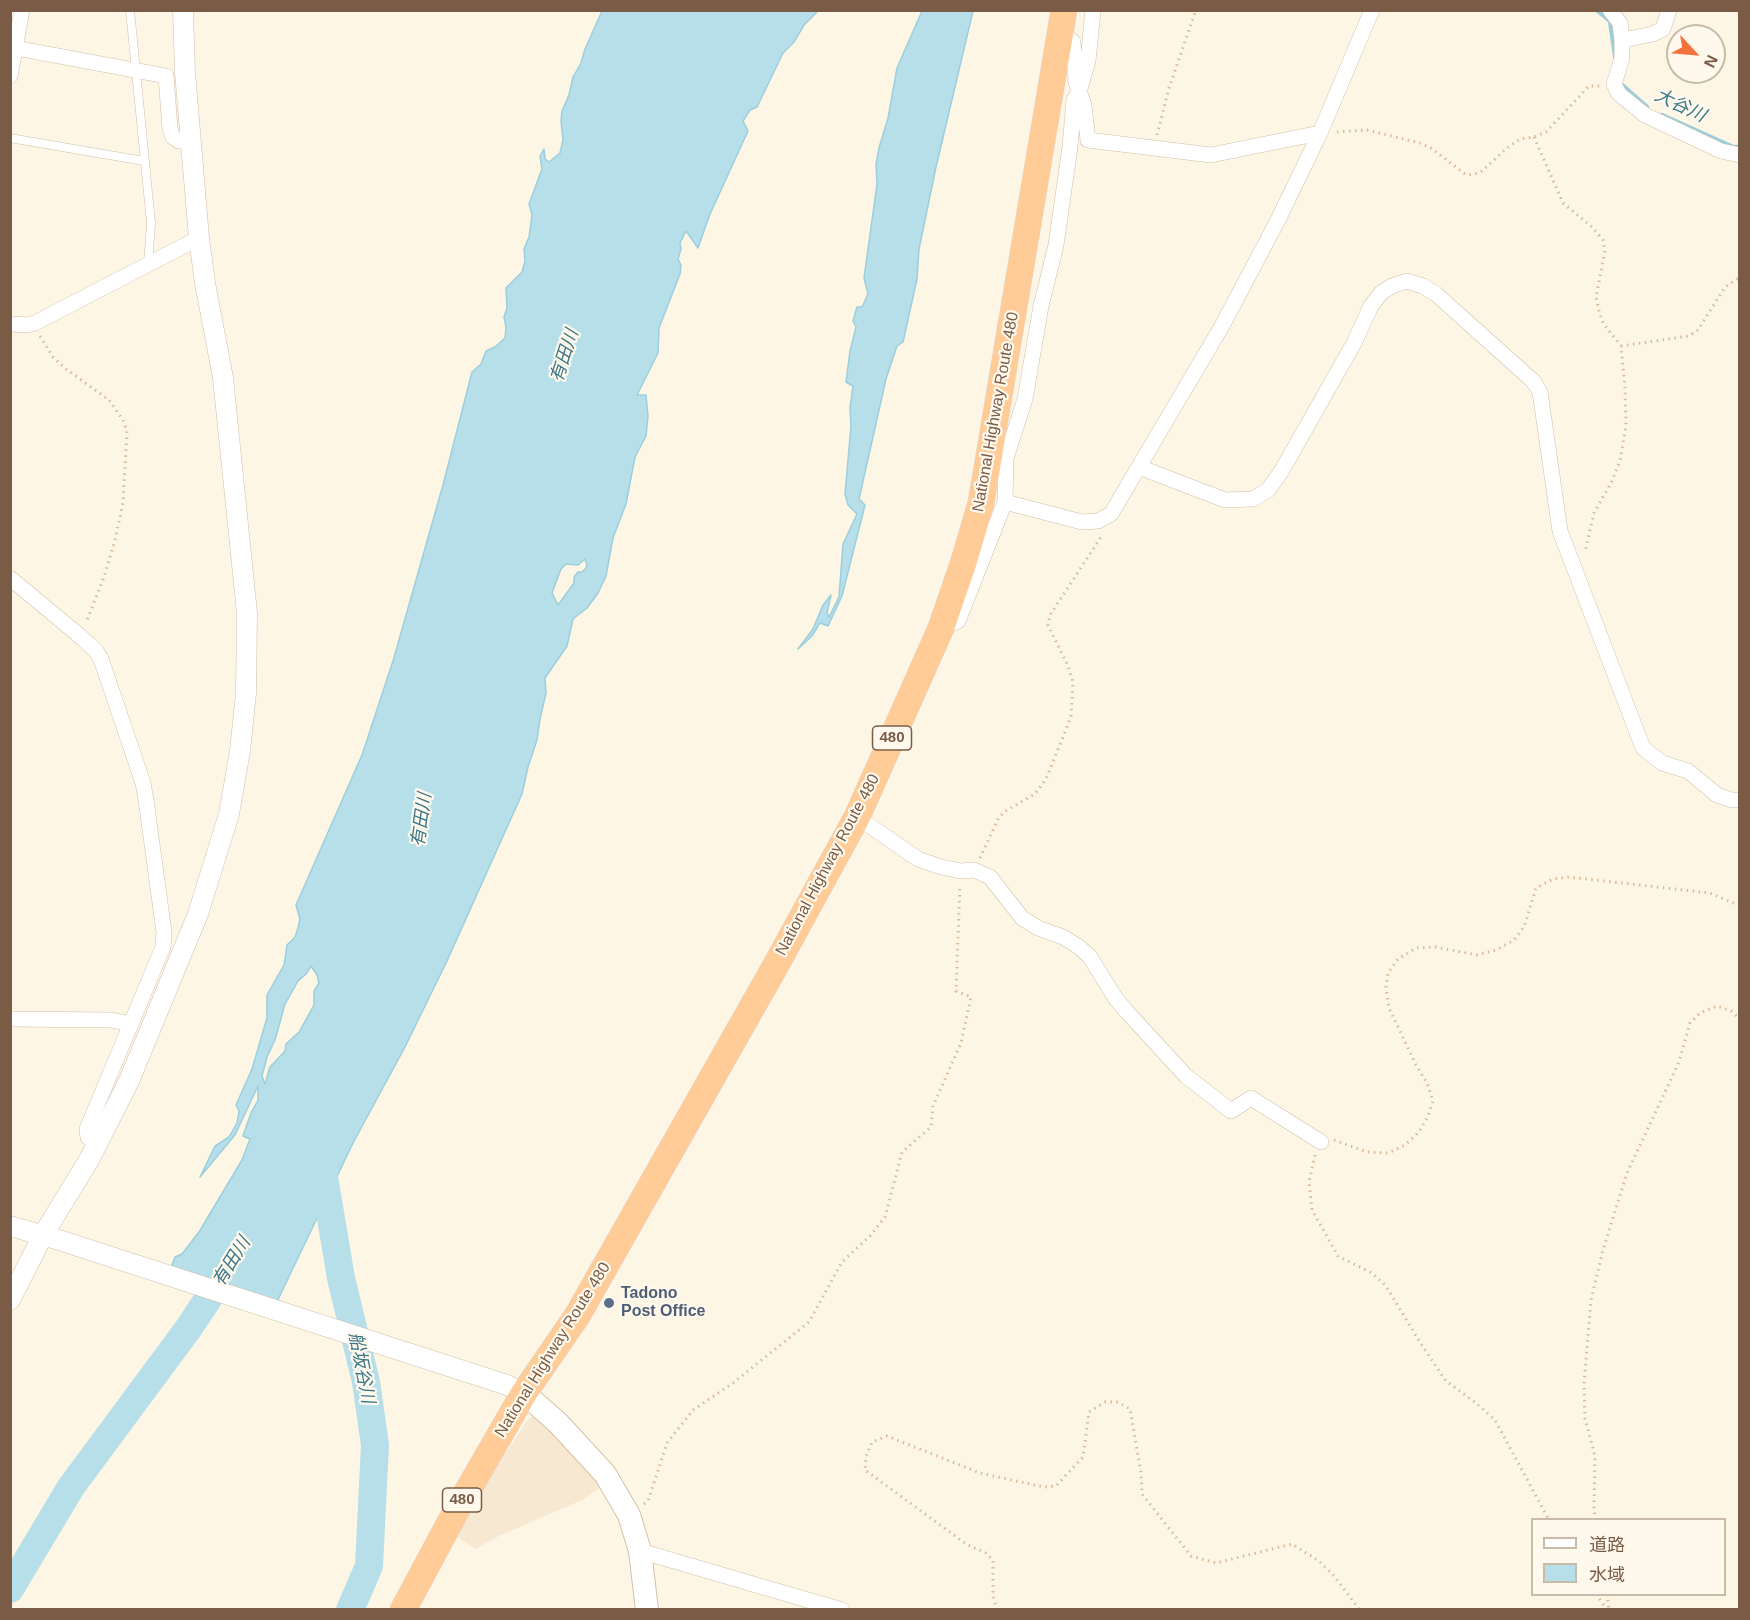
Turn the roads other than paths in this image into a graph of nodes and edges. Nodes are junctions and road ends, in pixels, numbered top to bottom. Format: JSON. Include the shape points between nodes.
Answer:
{"nodes":[{"id":1,"x":22,"y":10,"type":"edge"},
{"id":2,"x":130,"y":10,"type":"edge"},
{"id":3,"x":183,"y":10,"type":"edge"},
{"id":4,"x":1093,"y":10,"type":"edge"},
{"id":5,"x":1372,"y":10,"type":"edge"},
{"id":6,"x":1610,"y":10,"type":"edge"},
{"id":7,"x":1669,"y":10,"type":"edge"},
{"id":8,"x":1063,"y":21,"type":"edge"},
{"id":9,"x":1622,"y":40,"type":"junction"},
{"id":10,"x":13,"y":47,"type":"edge"},
{"id":11,"x":135,"y":70,"type":"junction"},
{"id":12,"x":10,"y":76,"type":"edge"},
{"id":13,"x":1079,"y":92,"type":"junction"},
{"id":14,"x":1320,"y":133,"type":"junction"},
{"id":15,"x":10,"y":138,"type":"edge"},
{"id":16,"x":190,"y":141,"type":"junction"},
{"id":17,"x":1740,"y":155,"type":"edge"},
{"id":18,"x":144,"y":161,"type":"junction"},
{"id":19,"x":199,"y":238,"type":"junction"},
{"id":20,"x":148,"y":266,"type":"junction"},
{"id":21,"x":10,"y":324,"type":"edge"},
{"id":22,"x":999,"y":453,"type":"junction"},
{"id":23,"x":1139,"y":467,"type":"junction"},
{"id":24,"x":1005,"y":501,"type":"junction"},
{"id":25,"x":10,"y":578,"type":"edge"},
{"id":26,"x":941,"y":628,"type":"junction"},
{"id":27,"x":1740,"y":800,"type":"edge"},
{"id":28,"x":857,"y":817,"type":"junction"},
{"id":29,"x":10,"y":1019,"type":"edge"},
{"id":30,"x":131,"y":1024,"type":"junction"},
{"id":31,"x":1321,"y":1142,"type":"road end"},
{"id":32,"x":98,"y":1143,"type":"junction"},
{"id":33,"x":10,"y":1226,"type":"edge"},
{"id":34,"x":51,"y":1237,"type":"junction"},
{"id":35,"x":10,"y":1300,"type":"edge"},
{"id":36,"x":515,"y":1389,"type":"junction"},
{"id":37,"x":640,"y":1551,"type":"junction"},
{"id":38,"x":403,"y":1610,"type":"edge"},
{"id":39,"x":647,"y":1610,"type":"edge"},
{"id":40,"x":842,"y":1610,"type":"edge"}],
"edges":[{"from":1,"to":10,"type":"street"},
{"from":2,"to":11,"type":"lane"},
{"from":3,"to":16,"type":"street"},
{"from":4,"to":13,"type":"street","via":[[1088,61]]},
{"from":5,"to":14,"type":"street"},
{"from":6,"to":9,"type":"street","via":[[1620,23]]},
{"from":7,"to":9,"type":"street","via":[[1663,29]]},
{"from":8,"to":13,"type":"street","via":[[1073,42]]},
{"from":8,"to":22,"type":"highway","name":"National Highway Route 480","number":"480"},
{"from":9,"to":17,"type":"street","via":[[1622,58],[1614,84],[1619,94],[1645,115],[1721,151]]},
{"from":10,"to":11,"type":"street"},
{"from":10,"to":12,"type":"street"},
{"from":11,"to":16,"type":"street","via":[[166,76],[170,129],[179,141]]},
{"from":11,"to":18,"type":"lane"},
{"from":13,"to":14,"type":"street","via":[[1088,140],[1211,155]]},
{"from":13,"to":22,"type":"street","via":[[1074,100],[1056,245],[1025,399]]},
{"from":14,"to":23,"type":"street","via":[[1222,326]]},
{"from":15,"to":18,"type":"lane"},
{"from":16,"to":19,"type":"street"},
{"from":18,"to":20,"type":"lane","via":[[151,223]]},
{"from":19,"to":20,"type":"street"},
{"from":19,"to":32,"type":"street","via":[[223,378],[247,613],[246,693],[240,752],[229,814],[198,914],[129,1081]]},
{"from":20,"to":21,"type":"street","via":[[35,323]]},
{"from":22,"to":24,"type":"street"},
{"from":22,"to":26,"type":"highway","name":"National Highway Route 480","number":"480"},
{"from":23,"to":24,"type":"street","via":[[1111,514],[1098,521],[1082,522]]},
{"from":23,"to":27,"type":"street","via":[[1225,500],[1253,499],[1268,490],[1349,353],[1371,306],[1392,286],[1407,281],[1423,286],[1533,381],[1540,392],[1564,548],[1643,748],[1662,762],[1688,771],[1717,795]]},
{"from":24,"to":26,"type":"street","via":[[958,621]]},
{"from":25,"to":30,"type":"street","via":[[96,651],[143,783],[164,947]]},
{"from":26,"to":28,"type":"highway","name":"National Highway Route 480","number":"480"},
{"from":28,"to":31,"type":"street","via":[[918,859],[990,877],[1022,918],[1063,937],[1090,957],[1128,1013],[1174,1064],[1222,1104],[1231,1111],[1251,1098]]},
{"from":28,"to":36,"type":"highway","name":"National Highway Route 480","number":"480","via":[[577,1316]]},
{"from":29,"to":30,"type":"street","via":[[111,1020]]},
{"from":30,"to":32,"type":"street","via":[[87,1129],[88,1137]]},
{"from":32,"to":34,"type":"street"},
{"from":33,"to":34,"type":"street"},
{"from":34,"to":35,"type":"street"},
{"from":34,"to":36,"type":"street"},
{"from":36,"to":37,"type":"main road","via":[[558,1423],[604,1474],[629,1515]]},
{"from":36,"to":38,"type":"highway","name":"National Highway Route 480","number":"480"},
{"from":37,"to":39,"type":"main road"},
{"from":37,"to":40,"type":"street"}]}
